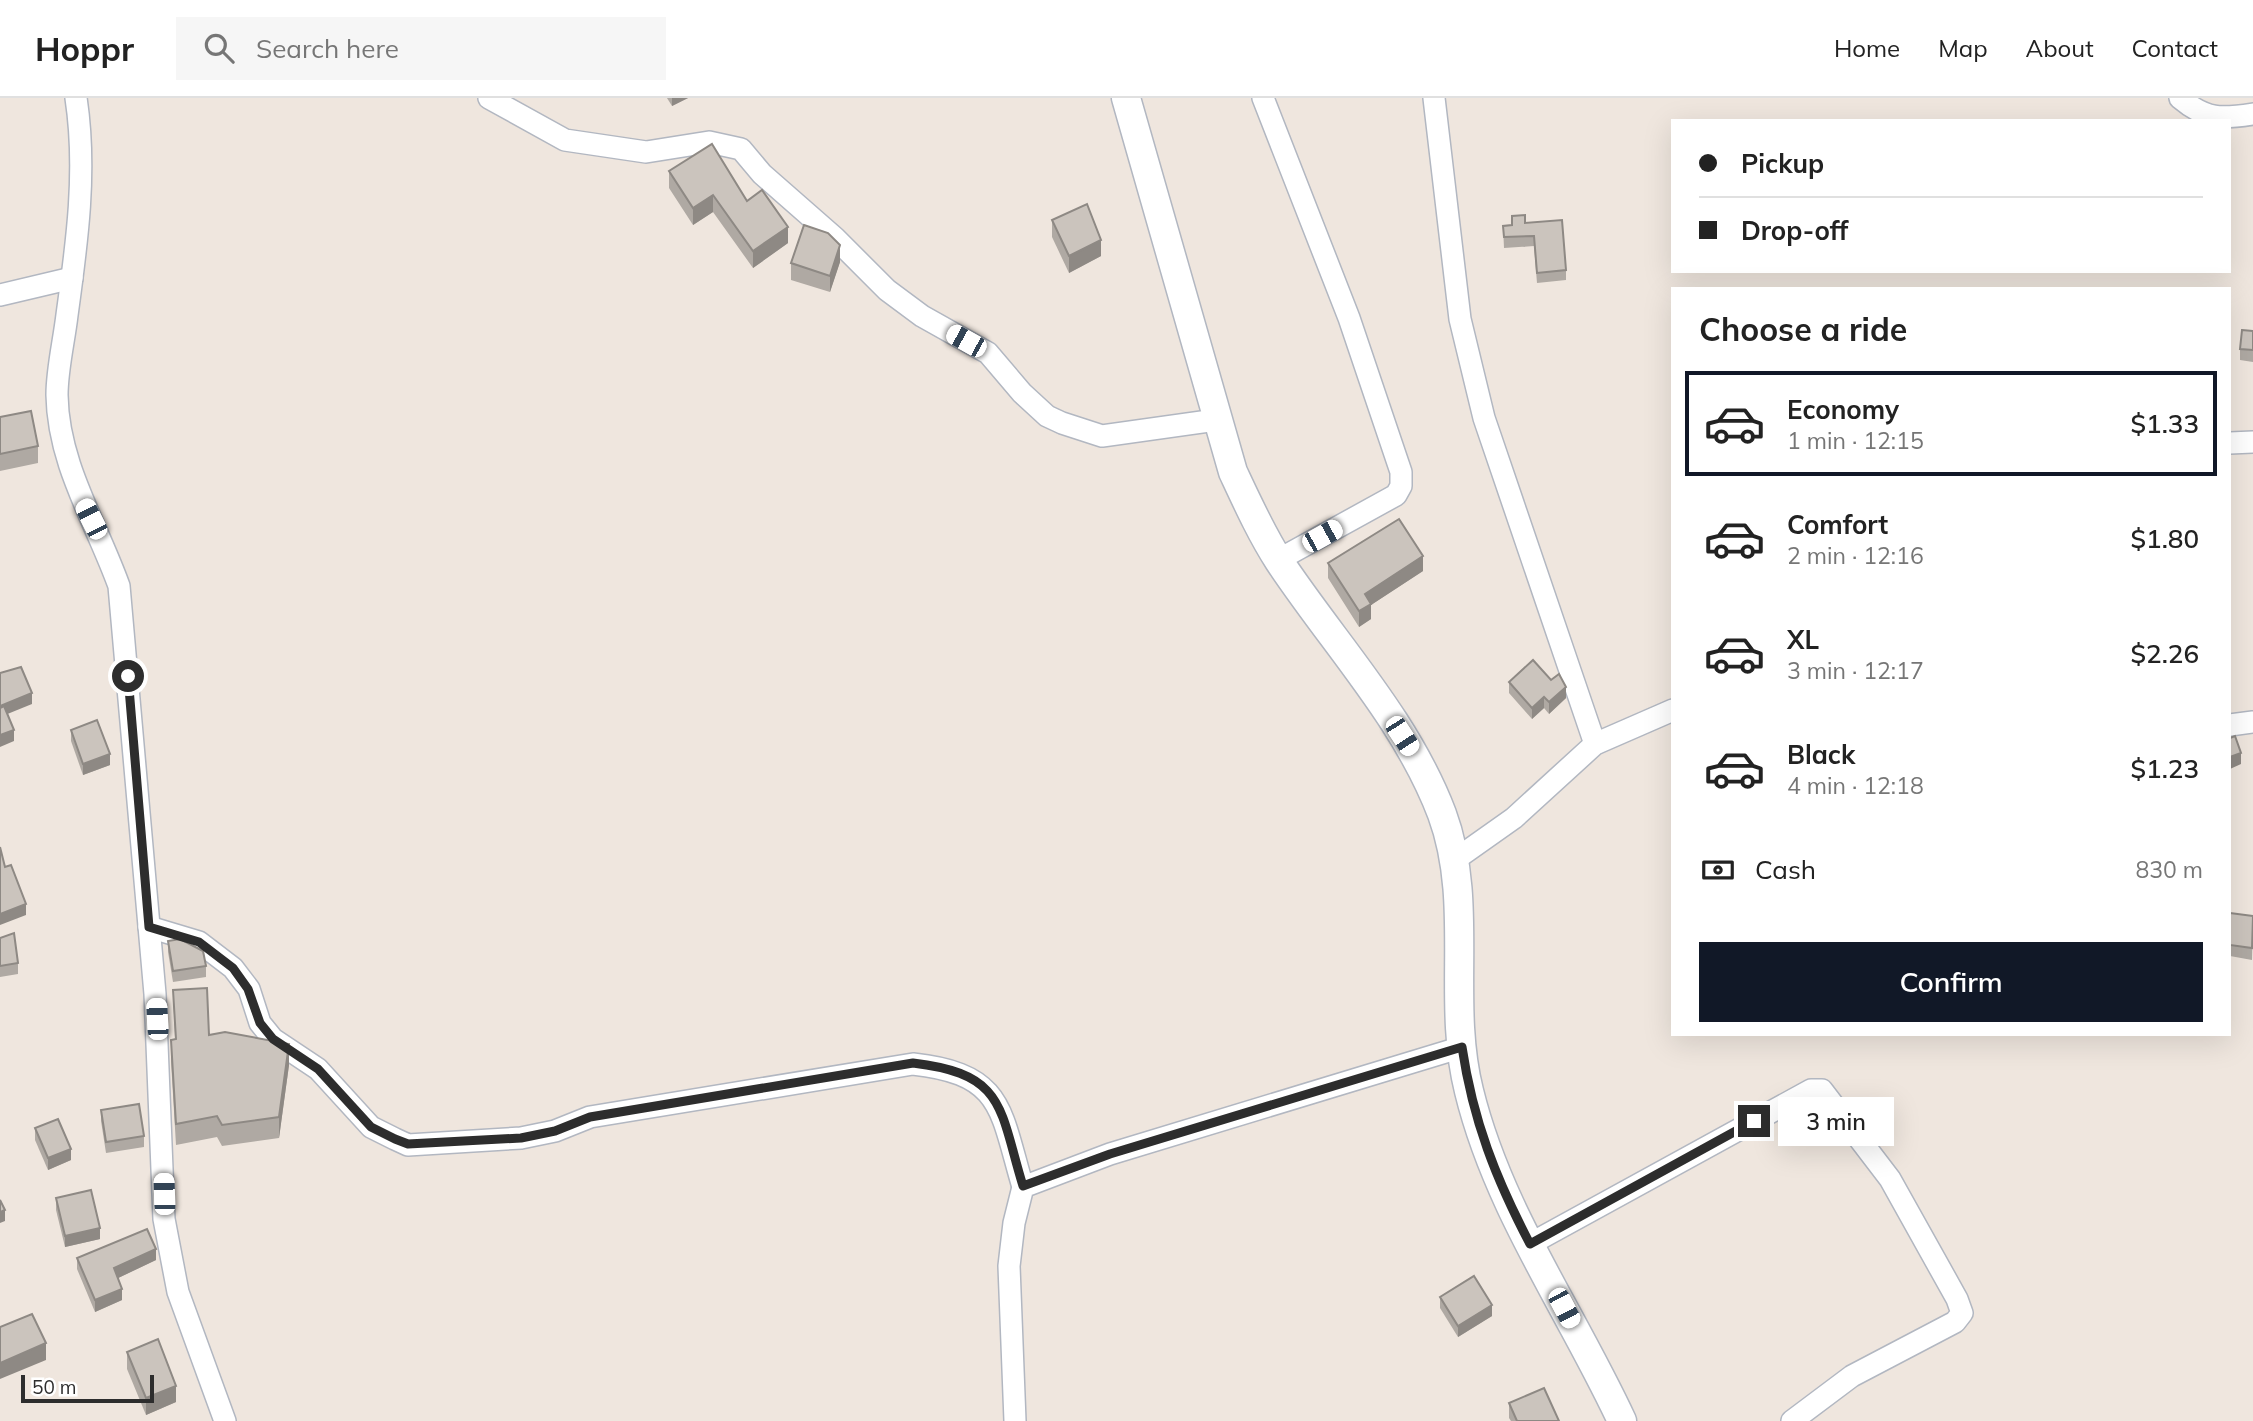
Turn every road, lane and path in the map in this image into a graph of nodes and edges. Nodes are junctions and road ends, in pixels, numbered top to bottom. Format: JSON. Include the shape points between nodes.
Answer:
{"nodes":[{"id":1,"x":76,"y":98,"type":"edge"},
{"id":2,"x":489,"y":98,"type":"edge"},
{"id":3,"x":1263,"y":98,"type":"edge"},
{"id":4,"x":1434,"y":98,"type":"edge"},
{"id":5,"x":2180,"y":98,"type":"edge"},
{"id":6,"x":1130,"y":99,"type":"edge"},
{"id":7,"x":2253,"y":114,"type":"edge"},
{"id":8,"x":72,"y":278,"type":"junction"},
{"id":9,"x":0,"y":295,"type":"edge"},
{"id":10,"x":1216,"y":420,"type":"junction"},
{"id":11,"x":2253,"y":442,"type":"edge"},
{"id":12,"x":2231,"y":443,"type":"edge"},
{"id":13,"x":1278,"y":560,"type":"junction"},
{"id":14,"x":1671,"y":711,"type":"edge"},
{"id":15,"x":2253,"y":722,"type":"edge"},
{"id":16,"x":2231,"y":725,"type":"edge"},
{"id":17,"x":1595,"y":744,"type":"junction"},
{"id":18,"x":1456,"y":859,"type":"junction"},
{"id":19,"x":149,"y":927,"type":"junction"},
{"id":20,"x":1462,"y":1047,"type":"junction"},
{"id":21,"x":1023,"y":1186,"type":"junction"},
{"id":22,"x":1530,"y":1244,"type":"junction"},
{"id":23,"x":225,"y":1421,"type":"edge"},
{"id":24,"x":1015,"y":1421,"type":"edge"},
{"id":25,"x":1622,"y":1421,"type":"edge"},
{"id":26,"x":1792,"y":1421,"type":"edge"}],
"edges":[{"from":1,"to":8,"type":"street","via":[[81,144]]},
{"from":2,"to":10,"type":"street","via":[[565,140],[646,152],[709,142],[741,149],[887,290],[922,316],[989,353],[1022,393],[1062,423],[1102,436]]},
{"from":3,"to":13,"type":"street","via":[[1349,318],[1401,472],[1396,495]]},
{"from":4,"to":17,"type":"street","via":[[1460,319],[1484,418]]},
{"from":5,"to":7,"type":"street","via":[[2194,110],[2221,119]]},
{"from":6,"to":10,"type":"street"},
{"from":8,"to":9,"type":"street"},
{"from":8,"to":19,"type":"street","via":[[57,393],[61,440],[79,495],[119,586]]},
{"from":10,"to":13,"type":"street","via":[[1238,482]]},
{"from":11,"to":12,"type":"street"},
{"from":13,"to":18,"type":"street","via":[[1417,760]]},
{"from":14,"to":17,"type":"street"},
{"from":15,"to":16,"type":"street"},
{"from":17,"to":18,"type":"street","via":[[1514,818]]},
{"from":18,"to":20,"type":"street"},
{"from":19,"to":21,"type":"street","via":[[199,942],[233,968],[273,1039],[318,1069],[371,1127],[408,1144],[521,1138],[590,1117],[913,1063],[942,1067],[978,1080],[988,1089],[1002,1114]]},
{"from":19,"to":23,"type":"street","via":[[164,1220],[178,1292]]},
{"from":20,"to":21,"type":"street","via":[[1124,1150]]},
{"from":20,"to":22,"type":"street","via":[[1468,1089],[1487,1156]]},
{"from":21,"to":24,"type":"street","via":[[1009,1266]]},
{"from":22,"to":25,"type":"street"},
{"from":22,"to":26,"type":"street","via":[[1811,1090],[1822,1090],[1890,1179],[1962,1313],[1955,1322],[1852,1376]]}]}
